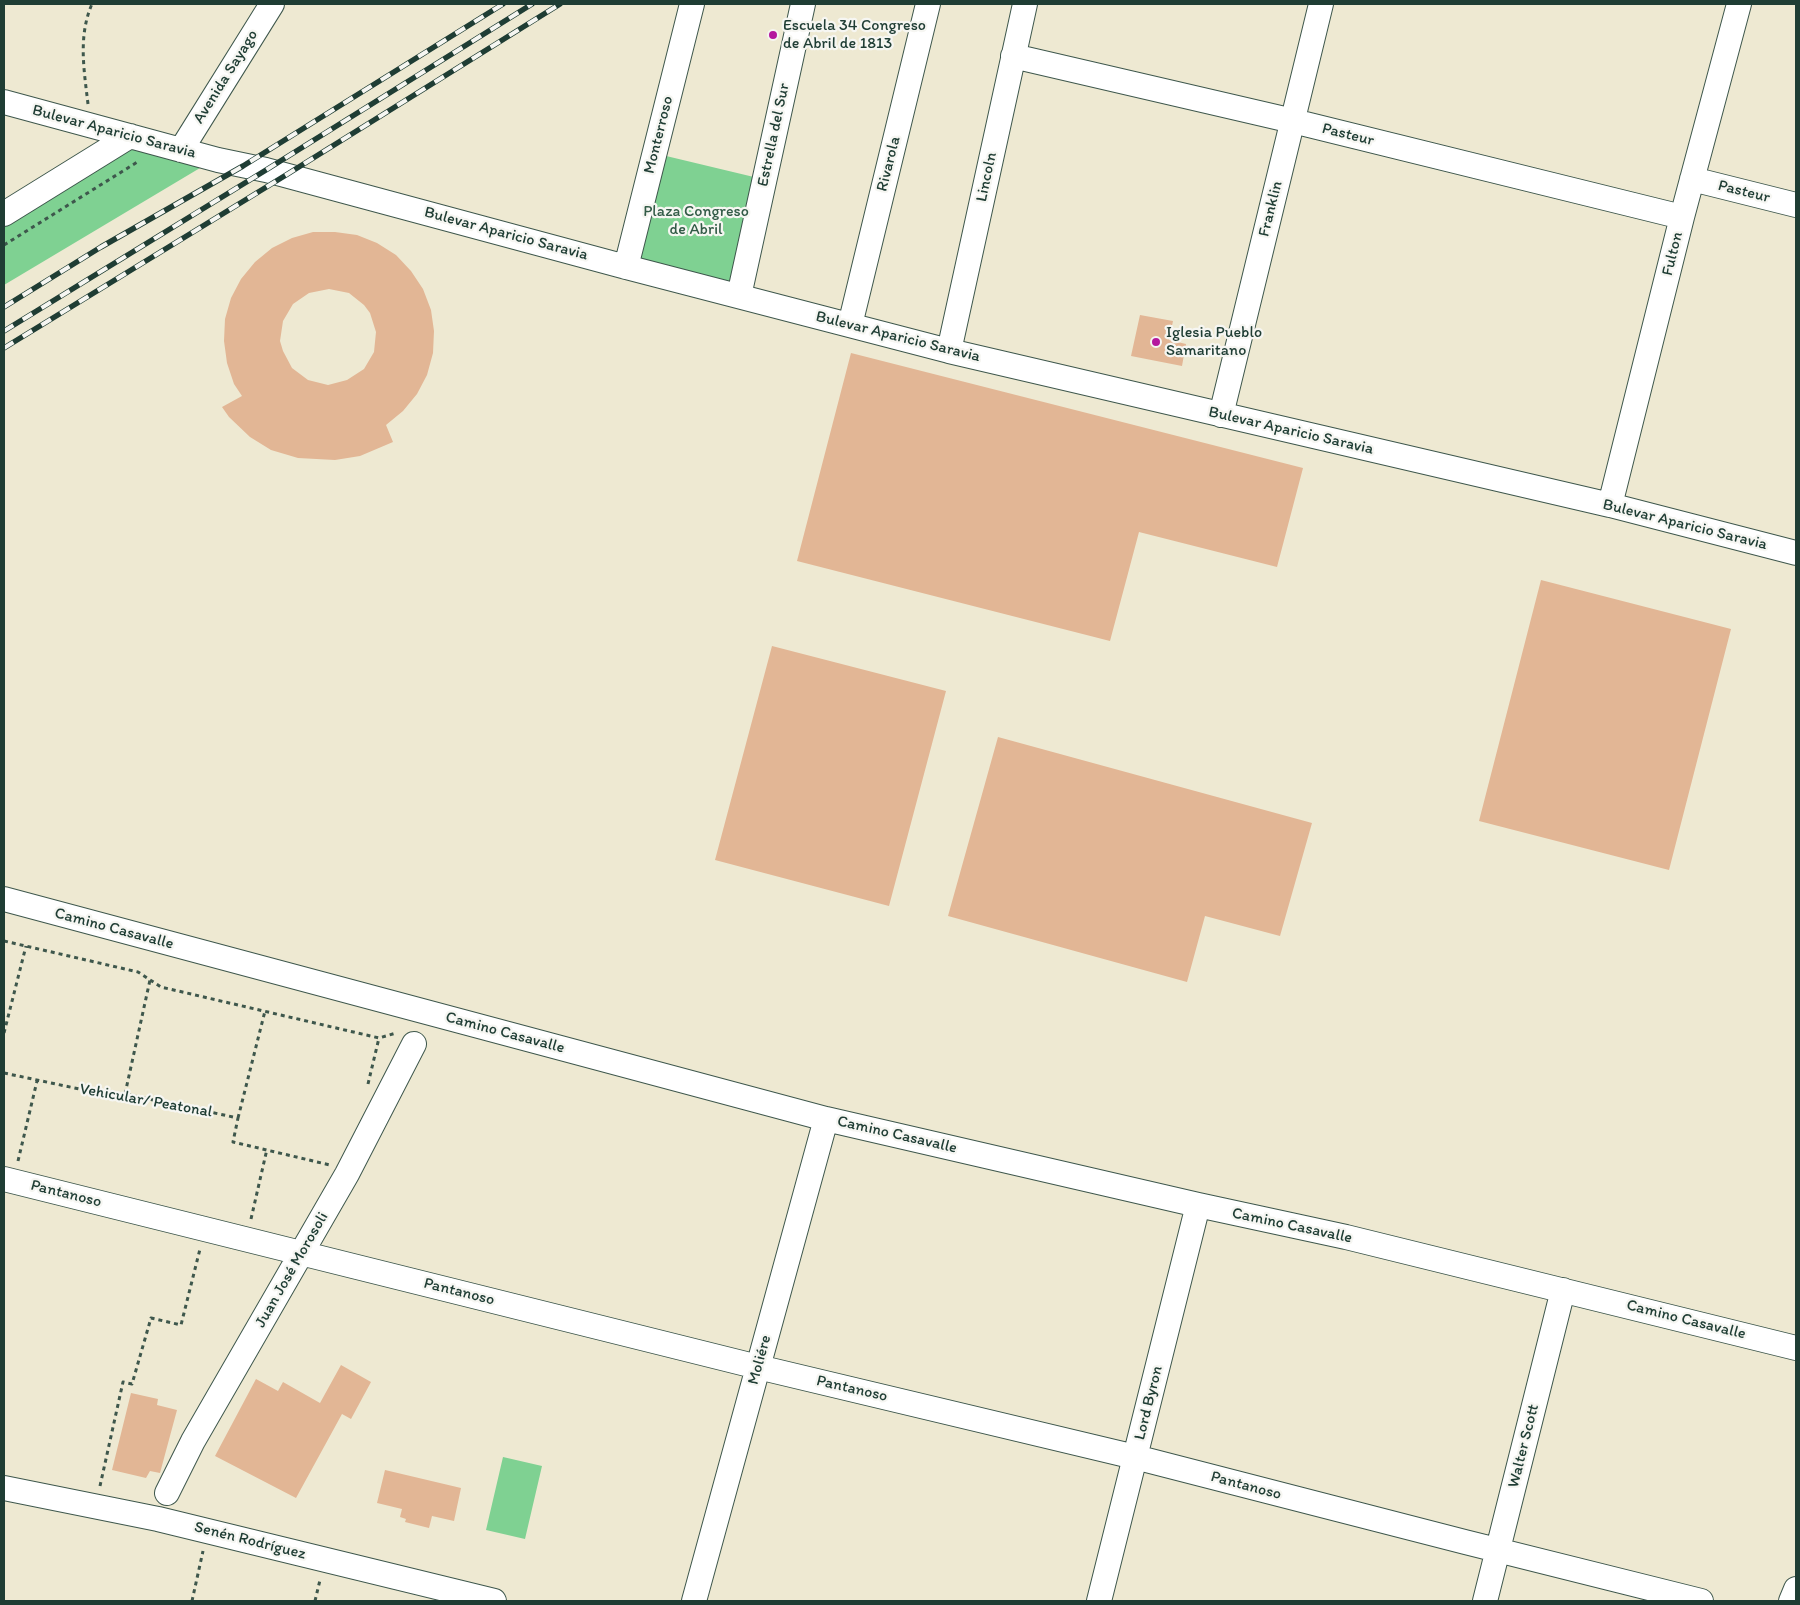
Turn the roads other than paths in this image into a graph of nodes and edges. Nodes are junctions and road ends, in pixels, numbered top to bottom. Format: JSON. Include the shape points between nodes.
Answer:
{"nodes":[{"id":1,"x":272,"y":4,"type":"edge"},
{"id":2,"x":692,"y":4,"type":"edge"},
{"id":3,"x":803,"y":4,"type":"edge"},
{"id":4,"x":928,"y":4,"type":"edge"},
{"id":5,"x":1024,"y":4,"type":"edge"},
{"id":6,"x":1321,"y":4,"type":"edge"},
{"id":7,"x":1739,"y":4,"type":"edge"},
{"id":8,"x":1013,"y":56,"type":"junction"},
{"id":9,"x":4,"y":102,"type":"edge"},
{"id":10,"x":1293,"y":121,"type":"junction"},
{"id":11,"x":130,"y":136,"type":"junction"},
{"id":12,"x":172,"y":148,"type":"junction"},
{"id":13,"x":1692,"y":179,"type":"junction"},
{"id":14,"x":1796,"y":205,"type":"edge"},
{"id":15,"x":4,"y":214,"type":"edge"},
{"id":16,"x":1682,"y":217,"type":"junction"},
{"id":17,"x":626,"y":267,"type":"junction"},
{"id":18,"x":739,"y":296,"type":"junction"},
{"id":19,"x":850,"y":325,"type":"junction"},
{"id":20,"x":949,"y":350,"type":"junction"},
{"id":21,"x":1221,"y":415,"type":"junction"},
{"id":22,"x":1610,"y":506,"type":"junction"},
{"id":23,"x":1796,"y":553,"type":"edge"},
{"id":24,"x":4,"y":899,"type":"edge"},
{"id":25,"x":406,"y":1038,"type":"road end"},
{"id":26,"x":826,"y":1119,"type":"junction"},
{"id":27,"x":8,"y":1180,"type":"edge"},
{"id":28,"x":1198,"y":1206,"type":"junction"},
{"id":29,"x":302,"y":1253,"type":"junction"},
{"id":30,"x":1563,"y":1290,"type":"junction"},
{"id":31,"x":1796,"y":1348,"type":"edge"},
{"id":32,"x":758,"y":1367,"type":"junction"},
{"id":33,"x":1135,"y":1457,"type":"junction"},
{"id":34,"x":4,"y":1488,"type":"edge"},
{"id":35,"x":167,"y":1494,"type":"dead end"},
{"id":36,"x":1497,"y":1551,"type":"junction"},
{"id":37,"x":1796,"y":1589,"type":"edge"},
{"id":38,"x":494,"y":1601,"type":"edge"},
{"id":39,"x":694,"y":1601,"type":"edge"},
{"id":40,"x":1099,"y":1601,"type":"edge"},
{"id":41,"x":1484,"y":1601,"type":"edge"},
{"id":42,"x":1701,"y":1601,"type":"edge"},
{"id":43,"x":1791,"y":1601,"type":"edge"}],
"edges":[{"from":1,"to":12,"type":"street","name":"Avenida Sayago"},
{"from":2,"to":17,"type":"street","name":"Monterroso"},
{"from":3,"to":18,"type":"street","name":"Estrella del Sur"},
{"from":4,"to":19,"type":"street","name":"Rivarola"},
{"from":5,"to":8,"type":"street","name":"Lincoln"},
{"from":6,"to":10,"type":"street","name":"Franklin"},
{"from":7,"to":13,"type":"street","name":"Fulton"},
{"from":8,"to":10,"type":"street","name":"Pasteur"},
{"from":8,"to":20,"type":"street","name":"Lincoln"},
{"from":9,"to":11,"type":"street","name":"Bulevar Aparicio Saravia"},
{"from":10,"to":16,"type":"street","name":"Pasteur"},
{"from":10,"to":21,"type":"street","name":"Franklin"},
{"from":11,"to":12,"type":"street","name":"Bulevar Aparicio Saravia"},
{"from":11,"to":15,"type":"street"},
{"from":12,"to":17,"type":"street","name":"Bulevar Aparicio Saravia","via":[[266,170]]},
{"from":13,"to":14,"type":"street","name":"Pasteur"},
{"from":13,"to":16,"type":"street","name":"Fulton"},
{"from":16,"to":22,"type":"street","name":"Fulton"},
{"from":17,"to":18,"type":"street","name":"Bulevar Aparicio Saravia"},
{"from":18,"to":19,"type":"street","name":"Bulevar Aparicio Saravia"},
{"from":19,"to":20,"type":"street","name":"Bulevar Aparicio Saravia"},
{"from":20,"to":21,"type":"street","name":"Bulevar Aparicio Saravia"},
{"from":21,"to":22,"type":"street","name":"Bulevar Aparicio Saravia"},
{"from":22,"to":23,"type":"street","name":"Bulevar Aparicio Saravia"},
{"from":24,"to":26,"type":"street","name":"Camino Casavalle"},
{"from":25,"to":29,"type":"street","name":"Juan José Morosoli","via":[[347,1174]]},
{"from":26,"to":28,"type":"street","name":"Camino Casavalle"},
{"from":26,"to":32,"type":"street","name":"Moliére"},
{"from":27,"to":29,"type":"street","name":"Pantanoso"},
{"from":28,"to":30,"type":"street","name":"Camino Casavalle","via":[[1346,1237]]},
{"from":28,"to":33,"type":"street","name":"Lord Byron"},
{"from":29,"to":32,"type":"street","name":"Pantanoso"},
{"from":29,"to":35,"type":"street","name":"Juan José Morosoli","via":[[193,1441]]},
{"from":30,"to":31,"type":"street","name":"Camino Casavalle"},
{"from":30,"to":36,"type":"street","name":"Walter Scott"},
{"from":32,"to":33,"type":"street","name":"Pantanoso"},
{"from":32,"to":39,"type":"street","name":"Moliére"},
{"from":33,"to":36,"type":"street","name":"Pantanoso"},
{"from":33,"to":40,"type":"street","name":"Lord Byron"},
{"from":34,"to":38,"type":"street","name":"Senén Rodríguez","via":[[208,1531]]},
{"from":36,"to":41,"type":"street","name":"Walter Scott"},
{"from":36,"to":42,"type":"street","name":"Pantanoso"},
{"from":37,"to":43,"type":"street"}]}
